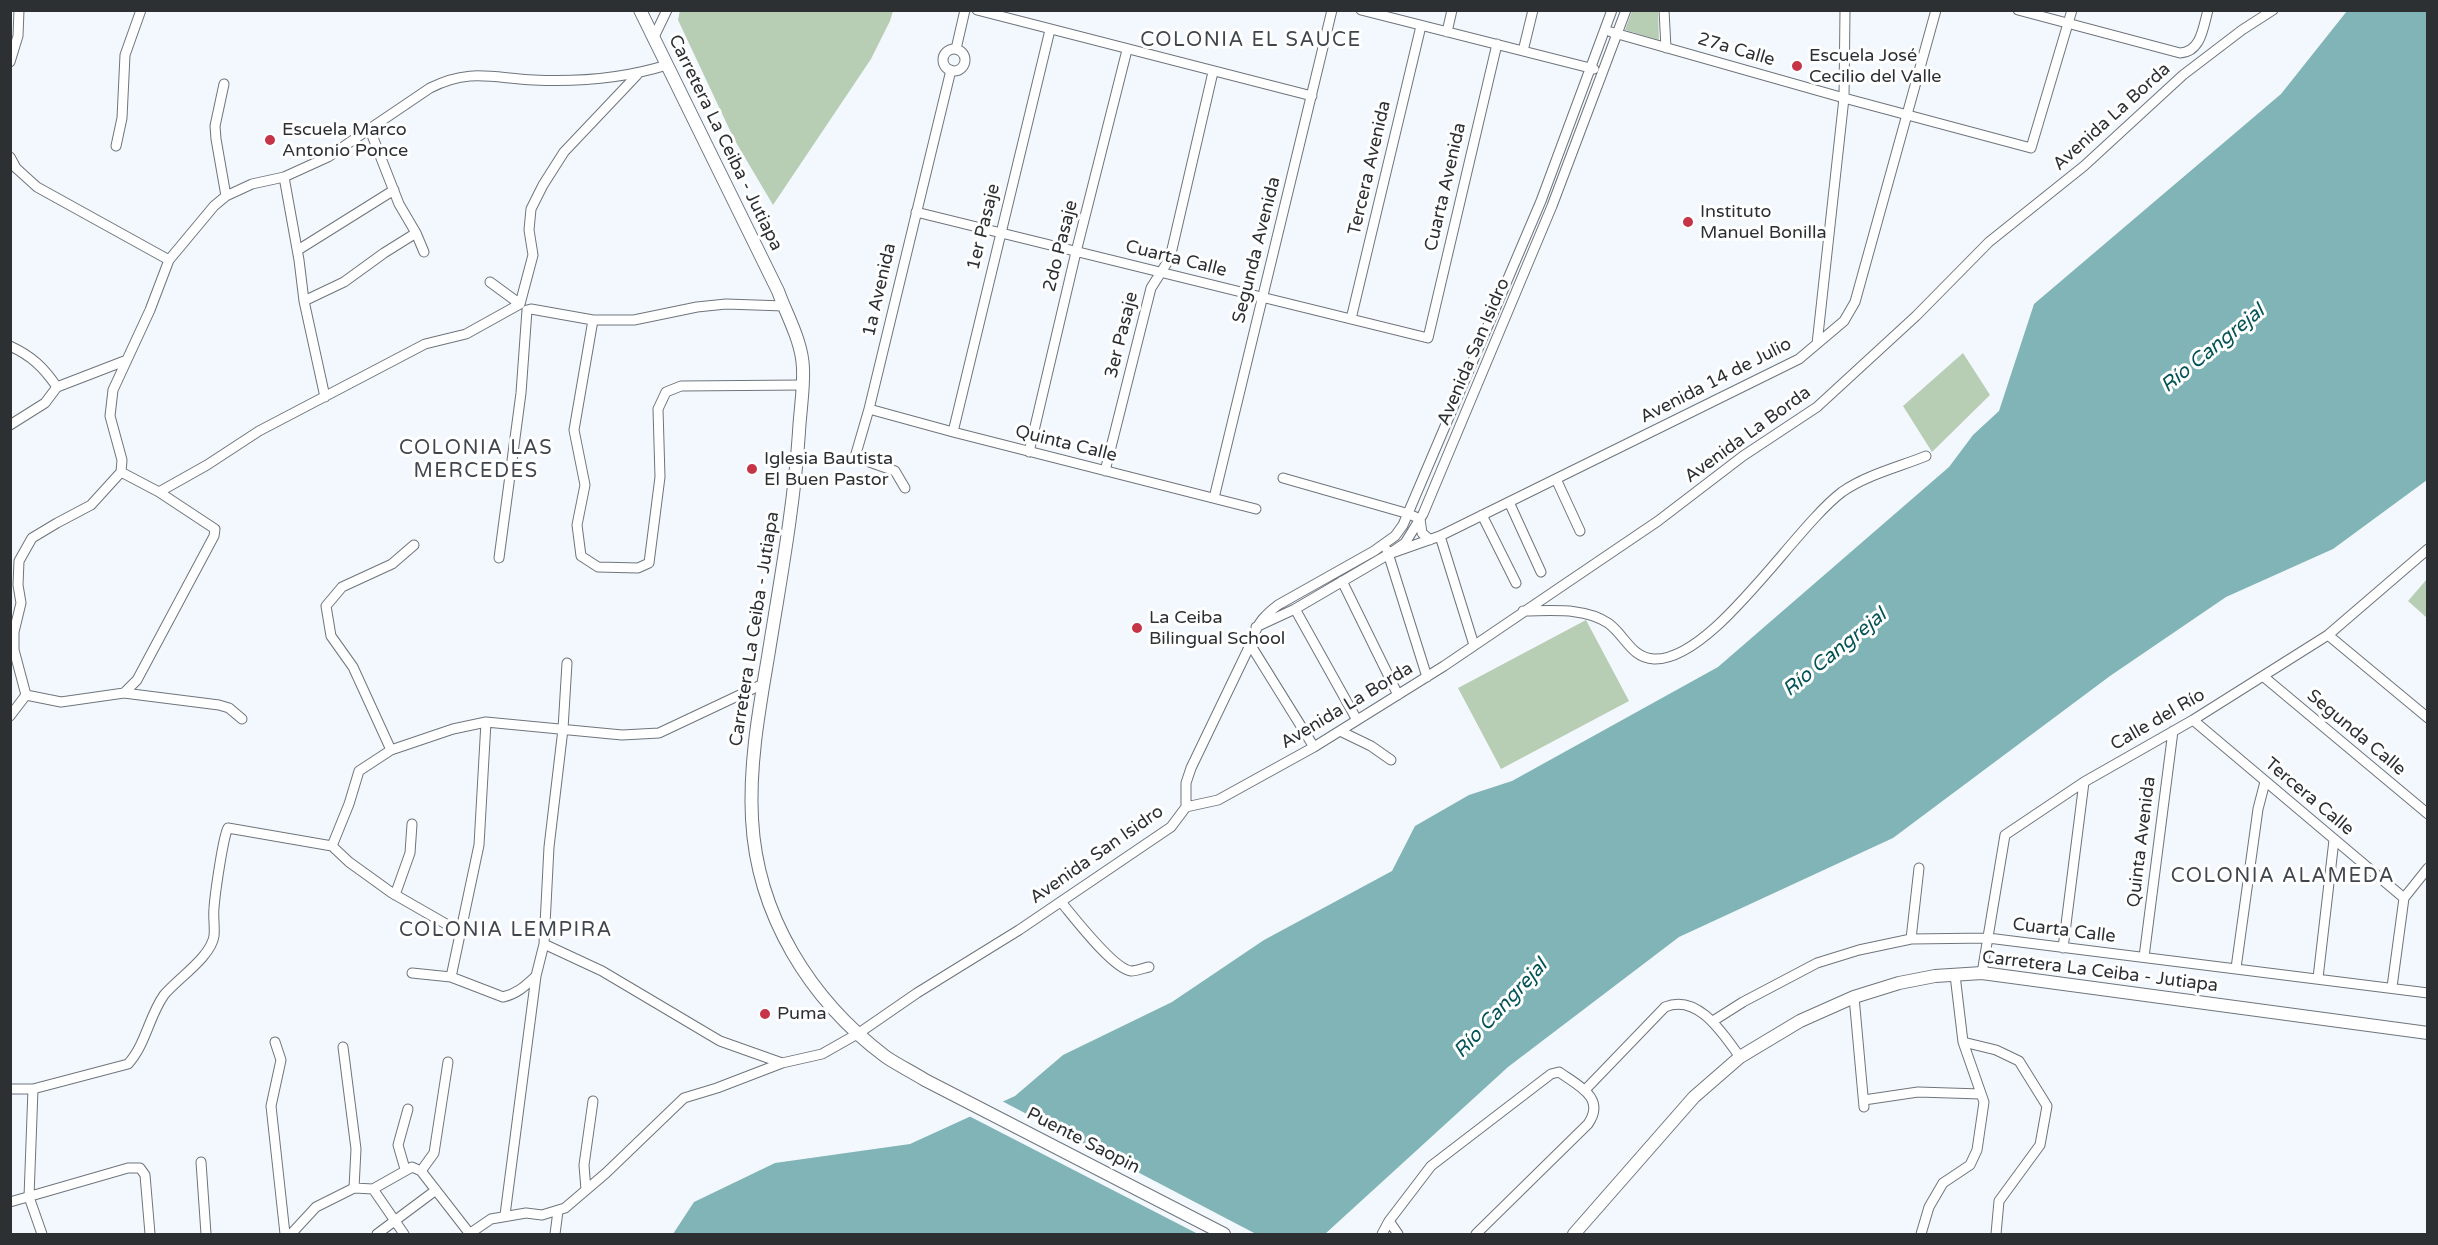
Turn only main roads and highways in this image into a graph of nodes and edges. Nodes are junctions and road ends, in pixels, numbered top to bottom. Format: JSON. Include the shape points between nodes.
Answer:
{"nodes":[{"id":1,"x":640,"y":10,"type":"edge"},
{"id":2,"x":2427,"y":1033,"type":"edge"},
{"id":3,"x":925,"y":1080,"type":"joint"},
{"id":4,"x":1224,"y":1234,"type":"edge"},
{"id":5,"x":1574,"y":1234,"type":"edge"}],
"edges":[{"from":1,"to":3,"type":"main road","name":"Carretera La Ceiba - Jutiapa","via":[[784,306],[804,368],[788,531],[751,775],[754,847],[764,886],[779,929],[800,967],[827,1003],[886,1057]]},
{"from":2,"to":5,"type":"main road","name":"Carretera La Ceiba - Jutiapa","via":[[1982,973],[1899,983],[1854,997],[1800,1021],[1740,1057],[1694,1097]]},
{"from":3,"to":4,"type":"main road","name":"Puente Saopin"}]}
